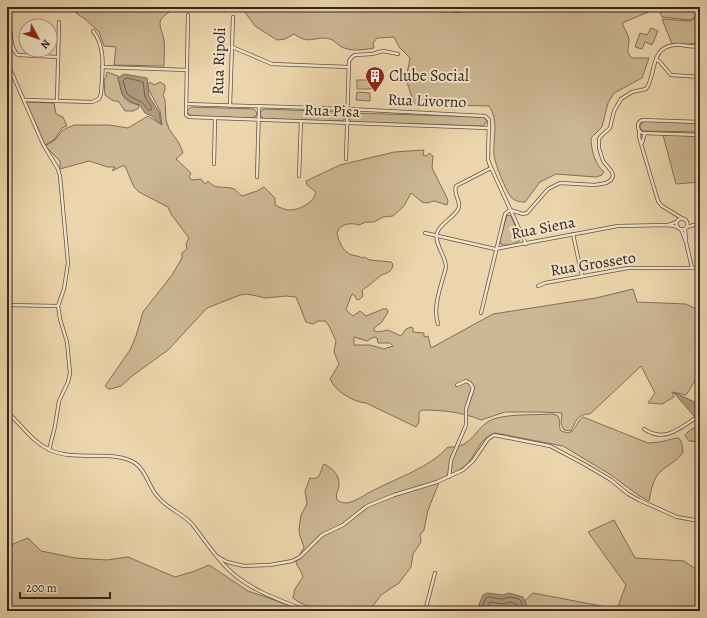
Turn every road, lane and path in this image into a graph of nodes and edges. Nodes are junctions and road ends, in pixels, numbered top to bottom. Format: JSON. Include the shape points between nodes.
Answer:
{"nodes":[{"id":1,"x":188,"y":14,"type":"dead end"},
{"id":2,"x":233,"y":17,"type":"dead end"},
{"id":3,"x":60,"y":22,"type":"dead end"},
{"id":4,"x":9,"y":26,"type":"dead end"},
{"id":5,"x":93,"y":31,"type":"dead end"},
{"id":6,"x":700,"y":46,"type":"edge"},
{"id":7,"x":232,"y":47,"type":"junction"},
{"id":8,"x":398,"y":54,"type":"dead end"},
{"id":9,"x":18,"y":55,"type":"edge"},
{"id":10,"x":58,"y":58,"type":"joint"},
{"id":11,"x":656,"y":59,"type":"junction"},
{"id":12,"x":7,"y":62,"type":"edge"},
{"id":13,"x":102,"y":67,"type":"junction"},
{"id":14,"x":348,"y":67,"type":"junction"},
{"id":15,"x":187,"y":70,"type":"junction"},
{"id":16,"x":700,"y":77,"type":"edge"},
{"id":17,"x":26,"y":100,"type":"dead end"},
{"id":18,"x":57,"y":100,"type":"junction"},
{"id":19,"x":186,"y":104,"type":"junction"},
{"id":20,"x":230,"y":106,"type":"junction"},
{"id":21,"x":259,"y":107,"type":"junction"},
{"id":22,"x":348,"y":109,"type":"junction"},
{"id":23,"x":215,"y":119,"type":"junction"},
{"id":24,"x":258,"y":120,"type":"junction"},
{"id":25,"x":301,"y":122,"type":"junction"},
{"id":26,"x":700,"y":122,"type":"edge"},
{"id":27,"x":348,"y":123,"type":"junction"},
{"id":28,"x":488,"y":128,"type":"junction"},
{"id":29,"x":639,"y":131,"type":"junction"},
{"id":30,"x":645,"y":133,"type":"junction"},
{"id":31,"x":700,"y":135,"type":"edge"},
{"id":32,"x":642,"y":144,"type":"junction"},
{"id":33,"x":346,"y":159,"type":"dead end"},
{"id":34,"x":214,"y":164,"type":"dead end"},
{"id":35,"x":491,"y":168,"type":"junction"},
{"id":36,"x":299,"y":176,"type":"dead end"},
{"id":37,"x":257,"y":177,"type":"dead end"},
{"id":38,"x":510,"y":210,"type":"junction"},
{"id":39,"x":674,"y":213,"type":"junction"},
{"id":40,"x":686,"y":220,"type":"junction"},
{"id":41,"x":678,"y":222,"type":"junction"},
{"id":42,"x":668,"y":225,"type":"junction"},
{"id":43,"x":694,"y":225,"type":"junction"},
{"id":44,"x":700,"y":225,"type":"edge"},
{"id":45,"x":678,"y":227,"type":"junction"},
{"id":46,"x":686,"y":228,"type":"junction"},
{"id":47,"x":681,"y":230,"type":"junction"},
{"id":48,"x":425,"y":233,"type":"dead end"},
{"id":49,"x":574,"y":234,"type":"junction"},
{"id":50,"x":437,"y":235,"type":"junction"},
{"id":51,"x":686,"y":242,"type":"junction"},
{"id":52,"x":526,"y":244,"type":"junction"},
{"id":53,"x":495,"y":249,"type":"junction"},
{"id":54,"x":692,"y":268,"type":"junction"},
{"id":55,"x":700,"y":268,"type":"edge"},
{"id":56,"x":582,"y":276,"type":"junction"},
{"id":57,"x":538,"y":286,"type":"dead end"},
{"id":58,"x":7,"y":305,"type":"edge"},
{"id":59,"x":58,"y":306,"type":"junction"},
{"id":60,"x":481,"y":313,"type":"dead end"},
{"id":61,"x":438,"y":324,"type":"dead end"},
{"id":62,"x":458,"y":385,"type":"dead end"},
{"id":63,"x":7,"y":412,"type":"edge"},
{"id":64,"x":700,"y":415,"type":"edge"},
{"id":65,"x":644,"y":429,"type":"dead end"},
{"id":66,"x":49,"y":450,"type":"junction"},
{"id":67,"x":449,"y":478,"type":"junction"},
{"id":68,"x":700,"y":521,"type":"edge"},
{"id":69,"x":218,"y":557,"type":"junction"},
{"id":70,"x":435,"y":573,"type":"dead end"},
{"id":71,"x":308,"y":611,"type":"edge"},
{"id":72,"x":425,"y":611,"type":"edge"}],
"edges":[{"from":1,"to":15,"type":"street"},
{"from":2,"to":7,"type":"street","name":"Rua Ripoli"},
{"from":3,"to":10,"type":"street"},
{"from":4,"to":9,"type":"street","via":[[14,49]]},
{"from":5,"to":13,"type":"street","via":[[102,50]]},
{"from":6,"to":11,"type":"street","via":[[667,47],[660,51]]},
{"from":7,"to":14,"type":"street","via":[[272,64]]},
{"from":7,"to":20,"type":"street","name":"Rua Ripoli"},
{"from":8,"to":14,"type":"street","via":[[383,51],[355,55],[350,58]]},
{"from":10,"to":18,"type":"street"},
{"from":11,"to":16,"type":"street","via":[[671,75]]},
{"from":11,"to":38,"type":"street","via":[[648,86],[621,99],[610,128],[599,139],[603,161],[612,172],[611,180],[595,185],[560,183],[548,189],[528,213]]},
{"from":12,"to":59,"type":"street","via":[[43,144],[59,172],[68,263]]},
{"from":13,"to":15,"type":"street"},
{"from":13,"to":18,"type":"street","via":[[101,94],[97,101]]},
{"from":14,"to":22,"type":"street"},
{"from":15,"to":19,"type":"street"},
{"from":17,"to":18,"type":"street"},
{"from":19,"to":20,"type":"street","name":"Rua Livorno"},
{"from":19,"to":23,"type":"street","name":"Rua Pisa","via":[[186,115]]},
{"from":20,"to":21,"type":"street","name":"Rua Livorno"},
{"from":21,"to":22,"type":"street","name":"Rua Livorno"},
{"from":21,"to":24,"type":"street"},
{"from":22,"to":27,"type":"street"},
{"from":22,"to":28,"type":"street","name":"Rua Livorno","via":[[483,115],[489,120]]},
{"from":23,"to":24,"type":"street","name":"Rua Pisa"},
{"from":23,"to":34,"type":"street"},
{"from":24,"to":25,"type":"street","name":"Rua Pisa"},
{"from":24,"to":37,"type":"street"},
{"from":25,"to":27,"type":"street","name":"Rua Pisa"},
{"from":25,"to":36,"type":"street"},
{"from":26,"to":29,"type":"street","via":[[642,120],[639,122]]},
{"from":27,"to":28,"type":"street","name":"Rua Pisa"},
{"from":27,"to":33,"type":"street"},
{"from":28,"to":35,"type":"street","via":[[488,159]]},
{"from":29,"to":30,"type":"street"},
{"from":29,"to":32,"type":"street"},
{"from":30,"to":31,"type":"street"},
{"from":30,"to":32,"type":"street"},
{"from":32,"to":39,"type":"street","via":[[658,201]]},
{"from":35,"to":38,"type":"street"},
{"from":35,"to":50,"type":"street","via":[[456,186],[459,206]]},
{"from":38,"to":52,"type":"street"},
{"from":38,"to":53,"type":"street","via":[[503,217]]},
{"from":39,"to":40,"type":"street"},
{"from":39,"to":41,"type":"street"},
{"from":40,"to":41,"type":"street"},
{"from":40,"to":43,"type":"street"},
{"from":40,"to":46,"type":"street"},
{"from":41,"to":42,"type":"street","name":"Rua Siena"},
{"from":41,"to":45,"type":"street"},
{"from":42,"to":45,"type":"street","name":"Rua Siena"},
{"from":42,"to":49,"type":"street","name":"Rua Siena","via":[[618,226]]},
{"from":43,"to":44,"type":"street"},
{"from":43,"to":46,"type":"street"},
{"from":45,"to":47,"type":"street"},
{"from":46,"to":47,"type":"street"},
{"from":46,"to":51,"type":"street"},
{"from":47,"to":51,"type":"street"},
{"from":48,"to":50,"type":"street","name":"Rua Siena"},
{"from":49,"to":52,"type":"street","name":"Rua Siena"},
{"from":49,"to":56,"type":"street"},
{"from":50,"to":53,"type":"street","name":"Rua Siena"},
{"from":50,"to":61,"type":"street","via":[[446,261],[437,303]]},
{"from":51,"to":54,"type":"street"},
{"from":52,"to":53,"type":"street","name":"Rua Siena"},
{"from":53,"to":60,"type":"street"},
{"from":54,"to":55,"type":"street","name":"Rua Grosseto"},
{"from":54,"to":56,"type":"street","name":"Rua Grosseto","via":[[628,268]]},
{"from":56,"to":57,"type":"street","name":"Rua Grosseto"},
{"from":58,"to":59,"type":"street"},
{"from":59,"to":66,"type":"street","via":[[67,342],[70,373],[59,401]]},
{"from":62,"to":67,"type":"street","via":[[466,381],[473,388],[466,408],[466,425],[453,454]]},
{"from":63,"to":66,"type":"street","via":[[36,441]]},
{"from":64,"to":65,"type":"street","via":[[670,433],[658,435]]},
{"from":66,"to":69,"type":"street","via":[[63,454],[124,458],[138,464],[156,496],[183,516]]},
{"from":67,"to":68,"type":"street","via":[[466,468],[490,437],[499,436],[550,446],[611,480],[638,500],[677,517]]},
{"from":67,"to":69,"type":"street","via":[[367,506],[343,525],[322,535],[300,557],[292,561],[244,566]]},
{"from":69,"to":71,"type":"street","via":[[228,570],[251,586]]},
{"from":70,"to":72,"type":"street"}]}
